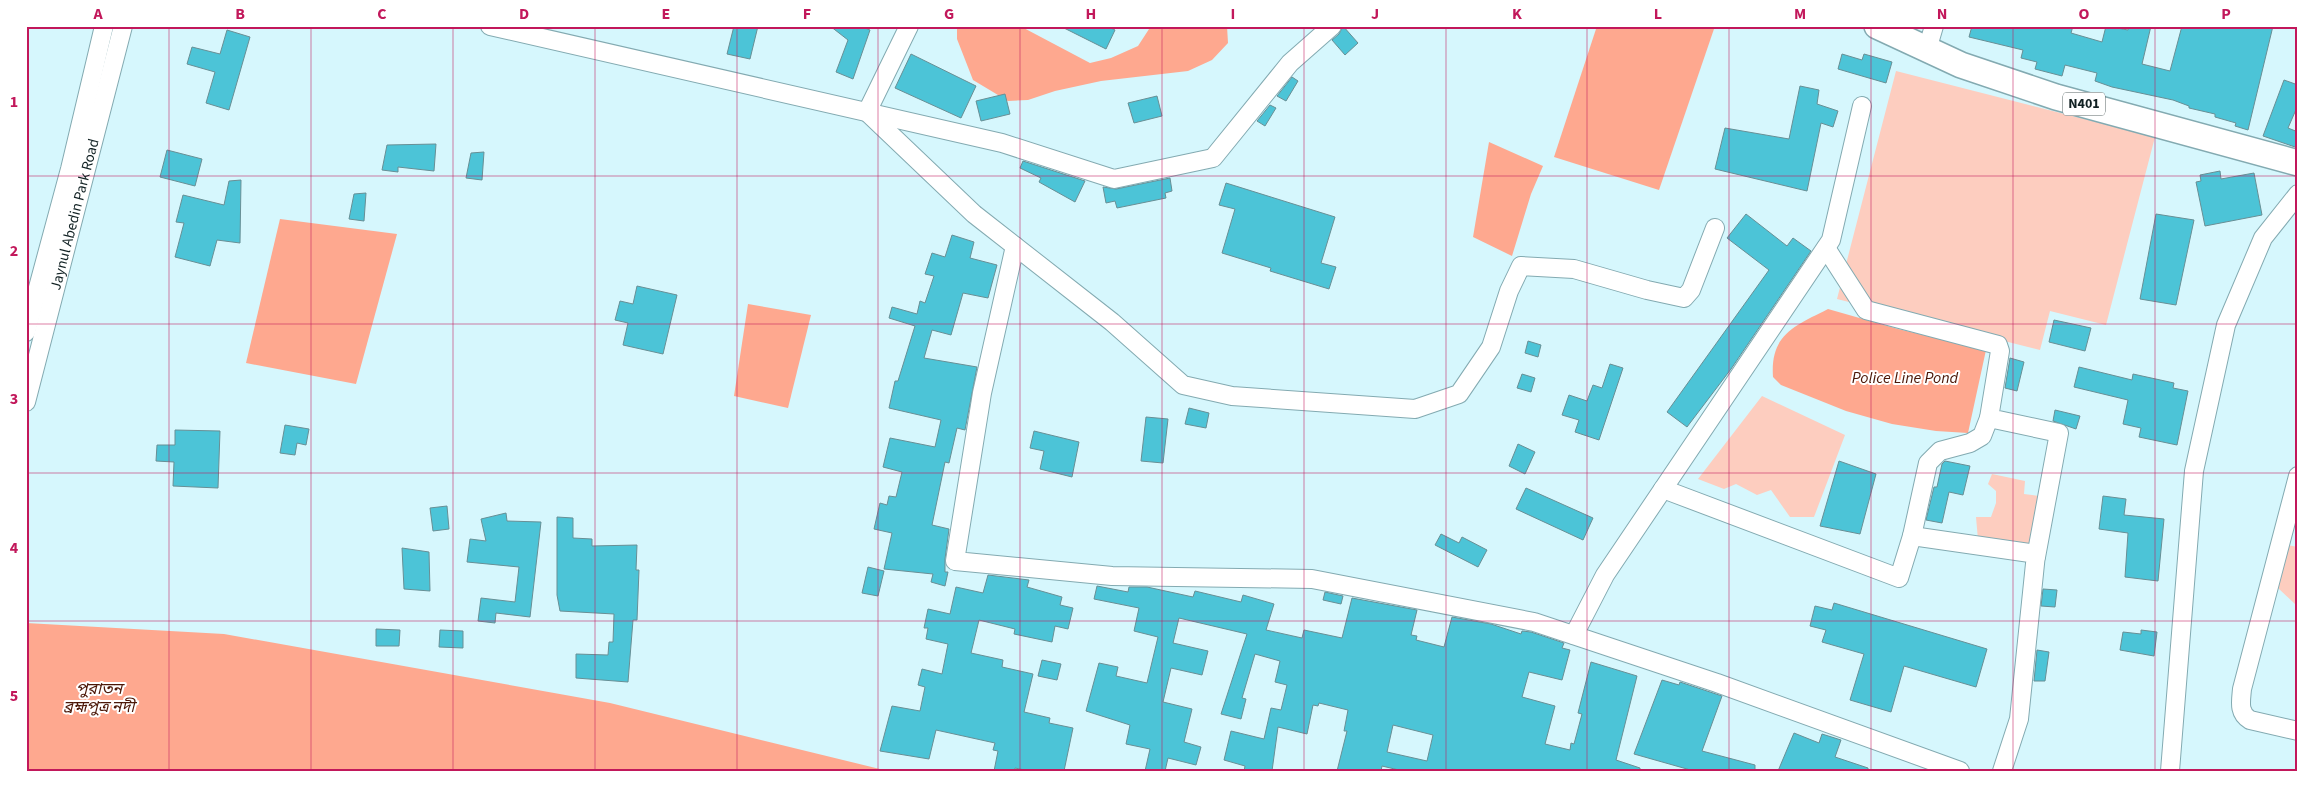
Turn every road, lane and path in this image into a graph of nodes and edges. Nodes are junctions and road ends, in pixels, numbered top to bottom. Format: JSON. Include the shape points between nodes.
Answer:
{"nodes":[{"id":1,"x":104,"y":26,"type":"edge"},
{"id":2,"x":123,"y":26,"type":"edge"},
{"id":3,"x":490,"y":26,"type":"edge"},
{"id":4,"x":909,"y":26,"type":"edge"},
{"id":5,"x":1332,"y":26,"type":"edge"},
{"id":6,"x":1877,"y":26,"type":"edge"},
{"id":7,"x":1931,"y":38,"type":"edge"},
{"id":8,"x":1862,"y":106,"type":"dead end"},
{"id":9,"x":867,"y":112,"type":"junction"},
{"id":10,"x":2298,"y":163,"type":"edge"},
{"id":11,"x":77,"y":171,"type":"junction"},
{"id":12,"x":2298,"y":194,"type":"edge"},
{"id":13,"x":1715,"y":228,"type":"dead end"},
{"id":14,"x":1015,"y":246,"type":"junction"},
{"id":15,"x":1826,"y":248,"type":"junction"},
{"id":16,"x":26,"y":332,"type":"edge"},
{"id":17,"x":26,"y":402,"type":"edge"},
{"id":18,"x":1989,"y":418,"type":"junction"},
{"id":19,"x":2298,"y":476,"type":"edge"},
{"id":20,"x":1663,"y":489,"type":"junction"},
{"id":21,"x":1912,"y":536,"type":"junction"},
{"id":22,"x":2036,"y":557,"type":"junction"},
{"id":23,"x":1574,"y":635,"type":"junction"},
{"id":24,"x":2298,"y":731,"type":"edge"},
{"id":25,"x":1960,"y":771,"type":"edge"},
{"id":26,"x":2002,"y":771,"type":"edge"},
{"id":27,"x":2170,"y":771,"type":"edge"}],
"edges":[{"from":1,"to":11,"type":"street","name":"Jaynul Abedin Park Road"},
{"from":2,"to":11,"type":"street","name":"Jaynul Abedin Park Road"},
{"from":3,"to":9,"type":"street"},
{"from":4,"to":9,"type":"street"},
{"from":5,"to":9,"type":"street","via":[[1290,63],[1213,158],[1114,179],[1002,143]]},
{"from":6,"to":7,"type":"highway","number":"N401"},
{"from":7,"to":10,"type":"highway","number":"N401","via":[[1961,65],[2056,97]]},
{"from":8,"to":15,"type":"street","via":[[1831,240]]},
{"from":9,"to":14,"type":"street","via":[[974,214]]},
{"from":11,"to":16,"type":"street","name":"Jaynul Abedin Park Road"},
{"from":11,"to":17,"type":"street","name":"Jaynul Abedin Park Road"},
{"from":12,"to":27,"type":"street","via":[[2263,238],[2226,325],[2194,471]]},
{"from":13,"to":14,"type":"street","via":[[1691,290],[1684,298],[1574,269],[1521,266],[1509,291],[1491,347],[1459,394],[1415,409],[1232,396],[1183,385],[1112,322]]},
{"from":14,"to":23,"type":"street","via":[[982,393],[955,561],[1112,576],[1312,579],[1534,622]]},
{"from":15,"to":18,"type":"street","via":[[1866,310],[1998,345],[2000,351]]},
{"from":15,"to":20,"type":"street"},
{"from":18,"to":21,"type":"street","via":[[1982,436],[1970,443],[1940,451],[1928,463]]},
{"from":18,"to":22,"type":"street","via":[[2059,433]]},
{"from":19,"to":24,"type":"street","via":[[2240,705],[2244,717],[2250,720]]},
{"from":20,"to":21,"type":"street","via":[[1899,578]]},
{"from":20,"to":23,"type":"street","via":[[1605,575]]},
{"from":21,"to":22,"type":"street","via":[[2036,554]]},
{"from":22,"to":26,"type":"street","via":[[2019,719]]},
{"from":23,"to":25,"type":"street"}]}
